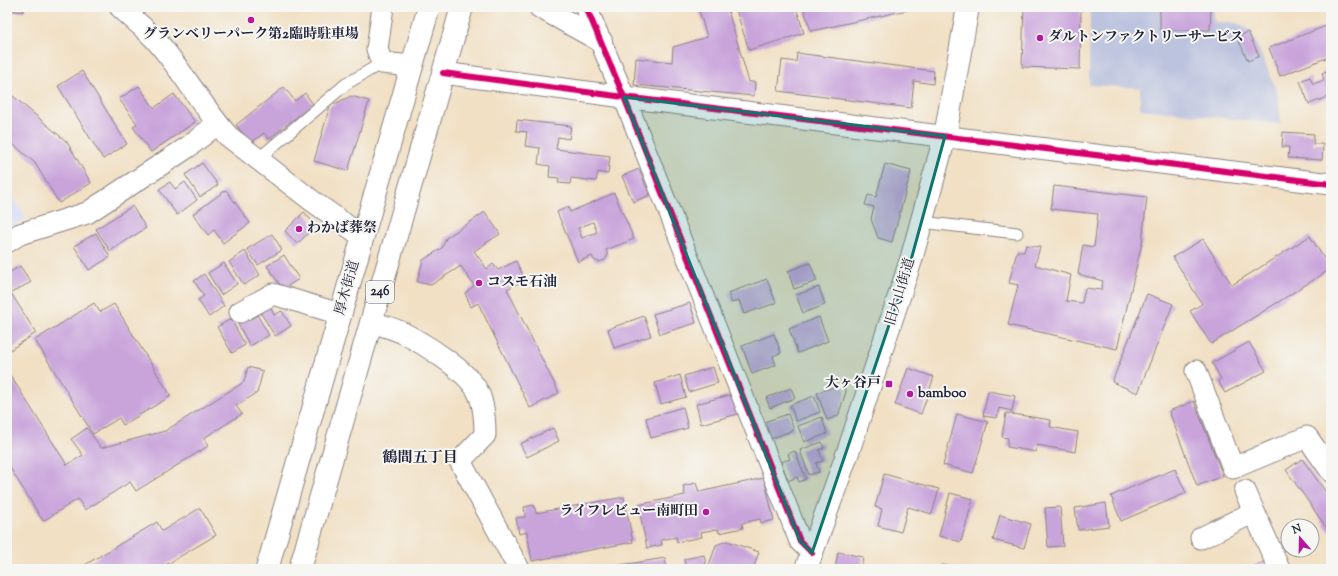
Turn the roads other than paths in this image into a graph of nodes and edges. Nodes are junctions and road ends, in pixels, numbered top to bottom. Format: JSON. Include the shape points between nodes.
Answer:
{"nodes":[{"id":1,"x":120,"y":7,"type":"edge"},
{"id":2,"x":383,"y":7,"type":"edge"},
{"id":3,"x":422,"y":7,"type":"edge"},
{"id":4,"x":429,"y":7,"type":"edge"},
{"id":5,"x":540,"y":7,"type":"edge"},
{"id":6,"x":586,"y":7,"type":"edge"},
{"id":7,"x":968,"y":7,"type":"edge"},
{"id":8,"x":462,"y":10,"type":"edge"},
{"id":9,"x":600,"y":41,"type":"junction"},
{"id":10,"x":382,"y":63,"type":"junction"},
{"id":11,"x":412,"y":66,"type":"junction"},
{"id":12,"x":443,"y":73,"type":"junction"},
{"id":13,"x":624,"y":97,"type":"junction"},
{"id":14,"x":218,"y":124,"type":"junction"},
{"id":15,"x":944,"y":136,"type":"junction"},
{"id":16,"x":257,"y":160,"type":"junction"},
{"id":17,"x":1331,"y":184,"type":"edge"},
{"id":18,"x":921,"y":222,"type":"junction"},
{"id":19,"x":1017,"y":233,"type":"dead end"},
{"id":20,"x":363,"y":237,"type":"junction"},
{"id":21,"x":7,"y":242,"type":"edge"},
{"id":22,"x":240,"y":312,"type":"dead end"},
{"id":23,"x":340,"y":314,"type":"junction"},
{"id":24,"x":372,"y":322,"type":"junction"},
{"id":25,"x":1196,"y":371,"type":"dead end"},
{"id":26,"x":1331,"y":471,"type":"edge"},
{"id":27,"x":1245,"y":491,"type":"dead end"},
{"id":28,"x":1254,"y":512,"type":"junction"},
{"id":29,"x":1201,"y":538,"type":"dead end"},
{"id":30,"x":809,"y":561,"type":"edge"},
{"id":31,"x":267,"y":569,"type":"edge"},
{"id":32,"x":300,"y":569,"type":"edge"},
{"id":33,"x":519,"y":569,"type":"edge"},
{"id":34,"x":1279,"y":569,"type":"edge"}],
"edges":[{"from":1,"to":14,"type":"street","via":[[154,39]]},
{"from":2,"to":10,"type":"street","via":[[377,49]]},
{"from":3,"to":11,"type":"main road"},
{"from":4,"to":11,"type":"main road","name":"厚木街道","number":"246"},
{"from":5,"to":9,"type":"main road"},
{"from":6,"to":9,"type":"street"},
{"from":7,"to":15,"type":"main road","name":"旧大山街道"},
{"from":8,"to":12,"type":"main road","number":"246"},
{"from":9,"to":13,"type":"street"},
{"from":10,"to":11,"type":"street"},
{"from":10,"to":16,"type":"lane","via":[[346,84]]},
{"from":11,"to":20,"type":"main road","name":"厚木街道","number":"246"},
{"from":12,"to":13,"type":"street"},
{"from":12,"to":24,"type":"main road","number":"246"},
{"from":13,"to":15,"type":"street"},
{"from":13,"to":30,"type":"street"},
{"from":14,"to":16,"type":"street","via":[[228,136]]},
{"from":14,"to":21,"type":"street","via":[[188,148],[88,213],[20,234]]},
{"from":15,"to":17,"type":"street"},
{"from":15,"to":18,"type":"main road","name":"旧大山街道"},
{"from":16,"to":20,"type":"street"},
{"from":18,"to":19,"type":"lane"},
{"from":18,"to":30,"type":"main road","name":"旧大山街道","via":[[882,352]]},
{"from":20,"to":23,"type":"main road","name":"厚木街道","number":"246"},
{"from":22,"to":23,"type":"street","via":[[273,294]]},
{"from":23,"to":31,"type":"main road","name":"厚木街道","number":"246"},
{"from":24,"to":32,"type":"main road","number":"246"},
{"from":24,"to":33,"type":"street","via":[[400,332],[432,350],[463,372],[478,392],[485,418],[485,435],[460,461]]},
{"from":25,"to":26,"type":"street","via":[[1233,468],[1307,437]]},
{"from":27,"to":28,"type":"street"},
{"from":28,"to":29,"type":"street"},
{"from":28,"to":34,"type":"street"}]}
